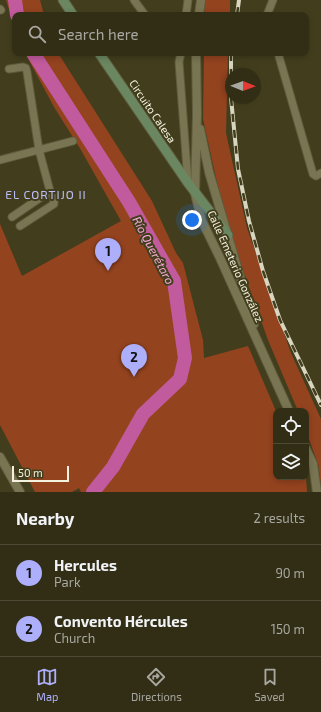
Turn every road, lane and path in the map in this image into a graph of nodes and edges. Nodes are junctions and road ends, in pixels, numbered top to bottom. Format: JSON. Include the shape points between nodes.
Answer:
{"nodes":[{"id":1,"x":63,"y":0,"type":"edge"},
{"id":2,"x":134,"y":0,"type":"edge"},
{"id":3,"x":188,"y":0,"type":"edge"},
{"id":4,"x":201,"y":0,"type":"edge"},
{"id":5,"x":273,"y":0,"type":"edge"},
{"id":6,"x":71,"y":12,"type":"edge"},
{"id":7,"x":143,"y":12,"type":"edge"},
{"id":8,"x":186,"y":12,"type":"edge"},
{"id":9,"x":199,"y":12,"type":"edge"},
{"id":10,"x":268,"y":12,"type":"edge"},
{"id":11,"x":101,"y":56,"type":"edge"},
{"id":12,"x":175,"y":56,"type":"edge"},
{"id":13,"x":180,"y":56,"type":"edge"},
{"id":14,"x":196,"y":56,"type":"edge"},
{"id":15,"x":279,"y":56,"type":"edge"},
{"id":16,"x":179,"y":62,"type":"junction"},
{"id":17,"x":9,"y":69,"type":"dead end"},
{"id":18,"x":197,"y":114,"type":"junction"},
{"id":19,"x":73,"y":141,"type":"dead end"},
{"id":20,"x":38,"y":150,"type":"junction"},
{"id":21,"x":0,"y":160,"type":"edge"},
{"id":22,"x":319,"y":175,"type":"edge"},
{"id":23,"x":188,"y":183,"type":"junction"},
{"id":24,"x":50,"y":191,"type":"junction"},
{"id":25,"x":196,"y":194,"type":"junction"},
{"id":26,"x":12,"y":217,"type":"dead end"},
{"id":27,"x":20,"y":226,"type":"dead end"},
{"id":28,"x":228,"y":235,"type":"junction"},
{"id":29,"x":233,"y":254,"type":"junction"},
{"id":30,"x":220,"y":258,"type":"junction"},
{"id":31,"x":263,"y":353,"type":"junction"},
{"id":32,"x":289,"y":408,"type":"edge"},
{"id":33,"x":309,"y":456,"type":"edge"},
{"id":34,"x":0,"y":457,"type":"edge"},
{"id":35,"x":20,"y":492,"type":"edge"},
{"id":36,"x":317,"y":492,"type":"edge"}],
"edges":[{"from":1,"to":6,"type":"main road"},
{"from":2,"to":7,"type":"street"},
{"from":3,"to":8,"type":"street"},
{"from":4,"to":9,"type":"street"},
{"from":5,"to":10,"type":"street"},
{"from":11,"to":23,"type":"main road","name":"Circuito Calesa"},
{"from":12,"to":16,"type":"street"},
{"from":13,"to":16,"type":"street","name":"Circuito Calesa"},
{"from":14,"to":18,"type":"street","name":"Calle Emeterio González"},
{"from":15,"to":22,"type":"street","via":[[313,174]]},
{"from":16,"to":23,"type":"street","name":"Circuito Calesa"},
{"from":17,"to":20,"type":"street","via":[[26,68]]},
{"from":18,"to":25,"type":"street","name":"Calle Emeterio González"},
{"from":18,"to":28,"type":"street","name":"Calle Emeterio González","via":[[209,172]]},
{"from":19,"to":20,"type":"street"},
{"from":20,"to":21,"type":"street"},
{"from":20,"to":24,"type":"street"},
{"from":23,"to":25,"type":"main road","name":"Circuito Calesa"},
{"from":24,"to":26,"type":"street"},
{"from":24,"to":27,"type":"street","via":[[54,204]]},
{"from":25,"to":28,"type":"main road","name":"Circuito Calesa"},
{"from":25,"to":30,"type":"street","name":"Calle Emeterio González","via":[[202,221]]},
{"from":28,"to":29,"type":"street","name":"Calle Emeterio González"},
{"from":29,"to":30,"type":"street","via":[[227,260]]},
{"from":29,"to":31,"type":"street","name":"Calle Emeterio González"},
{"from":30,"to":31,"type":"street","name":"Calle Emeterio González"},
{"from":31,"to":32,"type":"street","name":"Calle Emeterio González"},
{"from":33,"to":36,"type":"street"},
{"from":34,"to":35,"type":"street"}]}
